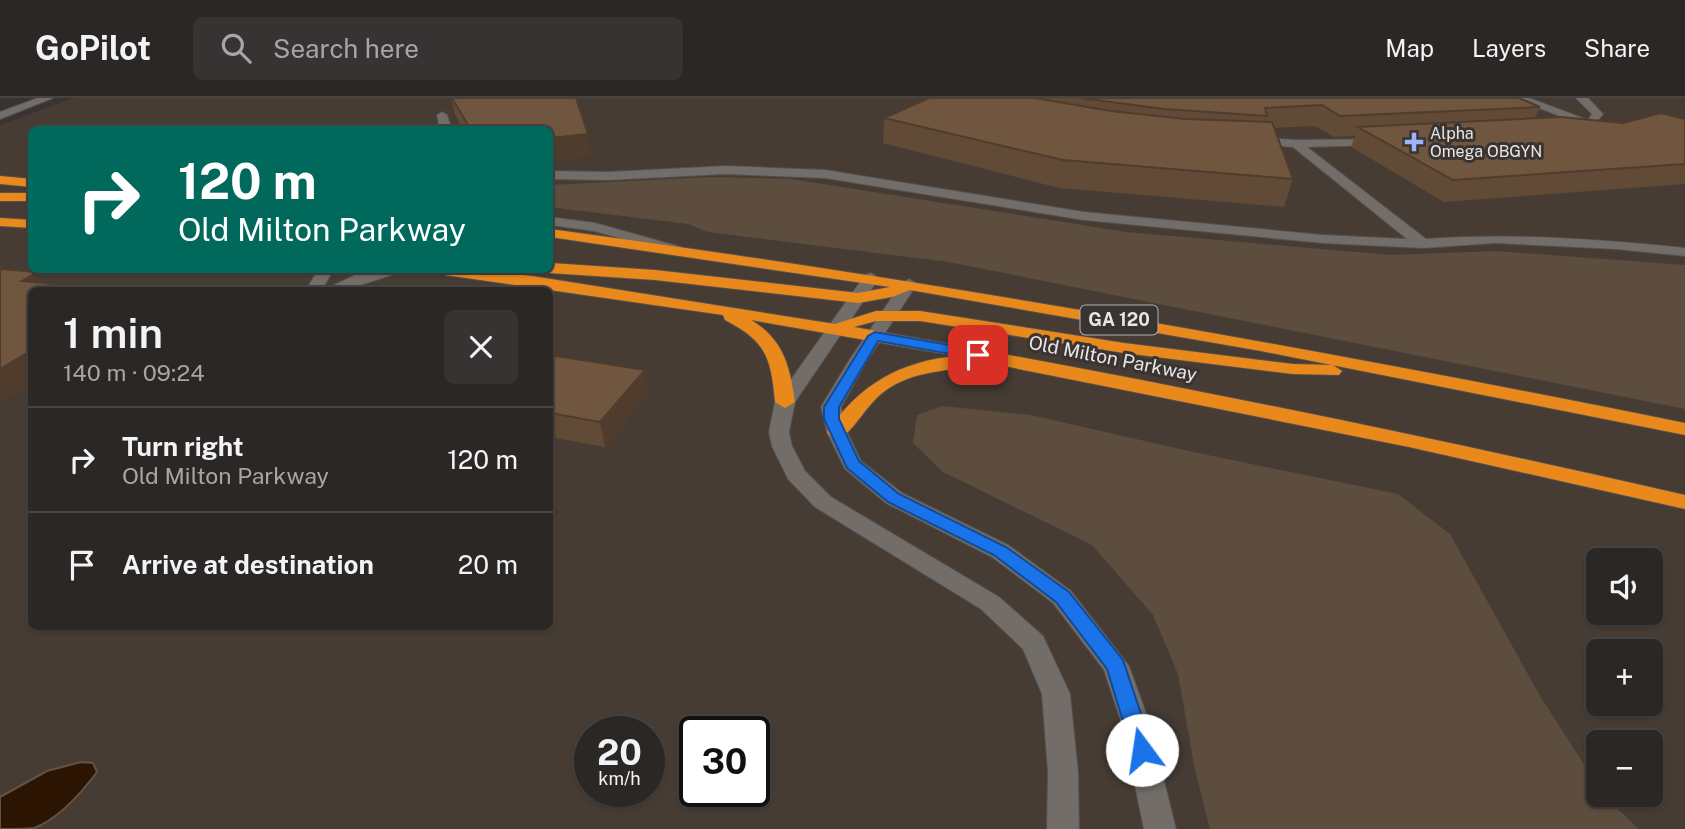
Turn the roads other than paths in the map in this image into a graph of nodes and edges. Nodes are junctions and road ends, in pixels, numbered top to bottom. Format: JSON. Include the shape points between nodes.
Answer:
{"nodes":[{"id":1,"x":20,"y":98,"type":"edge"},
{"id":2,"x":48,"y":98,"type":"edge"},
{"id":3,"x":1519,"y":98,"type":"edge"},
{"id":4,"x":1581,"y":98,"type":"edge"},
{"id":5,"x":0,"y":105,"type":"edge"},
{"id":6,"x":442,"y":115,"type":"dead end"},
{"id":7,"x":0,"y":116,"type":"edge"},
{"id":8,"x":1589,"y":125,"type":"junction"},
{"id":9,"x":445,"y":126,"type":"edge"},
{"id":10,"x":1548,"y":132,"type":"edge"},
{"id":11,"x":1242,"y":141,"type":"edge"},
{"id":12,"x":1395,"y":141,"type":"edge"},
{"id":13,"x":1296,"y":144,"type":"junction"},
{"id":14,"x":553,"y":175,"type":"edge"},
{"id":15,"x":0,"y":180,"type":"edge"},
{"id":16,"x":28,"y":183,"type":"edge"},
{"id":17,"x":0,"y":197,"type":"edge"},
{"id":18,"x":28,"y":197,"type":"edge"},
{"id":19,"x":553,"y":221,"type":"edge"},
{"id":20,"x":0,"y":222,"type":"edge"},
{"id":21,"x":28,"y":224,"type":"edge"},
{"id":22,"x":553,"y":233,"type":"edge"},
{"id":23,"x":1423,"y":244,"type":"junction"},
{"id":24,"x":676,"y":250,"type":"junction"},
{"id":25,"x":1685,"y":252,"type":"edge"},
{"id":26,"x":553,"y":268,"type":"edge"},
{"id":27,"x":381,"y":273,"type":"edge"},
{"id":28,"x":474,"y":273,"type":"edge"},
{"id":29,"x":871,"y":278,"type":"junction"},
{"id":30,"x":909,"y":284,"type":"junction"},
{"id":31,"x":339,"y":287,"type":"edge"},
{"id":32,"x":858,"y":298,"type":"junction"},
{"id":33,"x":714,"y":308,"type":"junction"},
{"id":34,"x":890,"y":315,"type":"junction"},
{"id":35,"x":837,"y":330,"type":"junction"},
{"id":36,"x":875,"y":336,"type":"junction"},
{"id":37,"x":1004,"y":359,"type":"junction"},
{"id":38,"x":1416,"y":375,"type":"junction"},
{"id":39,"x":785,"y":402,"type":"junction"},
{"id":40,"x":1685,"y":429,"type":"edge"},
{"id":41,"x":837,"y":432,"type":"junction"},
{"id":42,"x":1685,"y":502,"type":"edge"},
{"id":43,"x":1063,"y":829,"type":"edge"},
{"id":44,"x":1160,"y":829,"type":"edge"}],
"edges":[{"from":1,"to":5,"type":"street"},
{"from":2,"to":7,"type":"street"},
{"from":3,"to":8,"type":"street"},
{"from":4,"to":8,"type":"street","via":[[1598,114]]},
{"from":6,"to":9,"type":"street"},
{"from":8,"to":10,"type":"street"},
{"from":11,"to":13,"type":"street"},
{"from":12,"to":13,"type":"street"},
{"from":13,"to":23,"type":"street"},
{"from":14,"to":23,"type":"street","via":[[725,170],[825,174],[1084,216]]},
{"from":15,"to":16,"type":"highway"},
{"from":17,"to":18,"type":"highway"},
{"from":19,"to":24,"type":"street","via":[[595,227]]},
{"from":20,"to":21,"type":"highway"},
{"from":22,"to":24,"type":"highway","name":"Old Milton Parkway","number":"GA 120"},
{"from":23,"to":25,"type":"street","via":[[1494,239]]},
{"from":24,"to":29,"type":"highway","name":"Old Milton Parkway","number":"GA 120"},
{"from":26,"to":32,"type":"highway"},
{"from":27,"to":31,"type":"street"},
{"from":28,"to":33,"type":"highway","name":"Old Milton Parkway"},
{"from":29,"to":30,"type":"highway","name":"Old Milton Parkway","number":"GA 120"},
{"from":29,"to":32,"type":"street"},
{"from":30,"to":32,"type":"highway","via":[[886,294]]},
{"from":30,"to":34,"type":"street"},
{"from":30,"to":38,"type":"highway","name":"Old Milton Parkway","number":"GA 120"},
{"from":32,"to":35,"type":"street"},
{"from":33,"to":35,"type":"highway","name":"Old Milton Parkway"},
{"from":33,"to":39,"type":"highway","via":[[769,340],[780,361]]},
{"from":34,"to":35,"type":"highway","via":[[862,318]]},
{"from":34,"to":36,"type":"street"},
{"from":34,"to":38,"type":"highway","via":[[949,319],[1124,348],[1293,369]]},
{"from":35,"to":36,"type":"highway","name":"Old Milton Parkway"},
{"from":35,"to":39,"type":"street"},
{"from":36,"to":37,"type":"highway","name":"Old Milton Parkway"},
{"from":36,"to":41,"type":"street","via":[[831,407]]},
{"from":37,"to":41,"type":"highway","via":[[936,363],[887,379],[871,390]]},
{"from":37,"to":42,"type":"highway","name":"Old Milton Parkway","via":[[1382,434]]},
{"from":38,"to":40,"type":"highway","name":"Old Milton Parkway","number":"GA 120"},
{"from":39,"to":43,"type":"street","via":[[779,432],[782,446],[805,486],[823,502],[990,603],[1034,643],[1056,694]]},
{"from":41,"to":44,"type":"street","via":[[852,464],[894,498],[1000,551],[1062,597],[1116,666],[1136,724]]}]}
